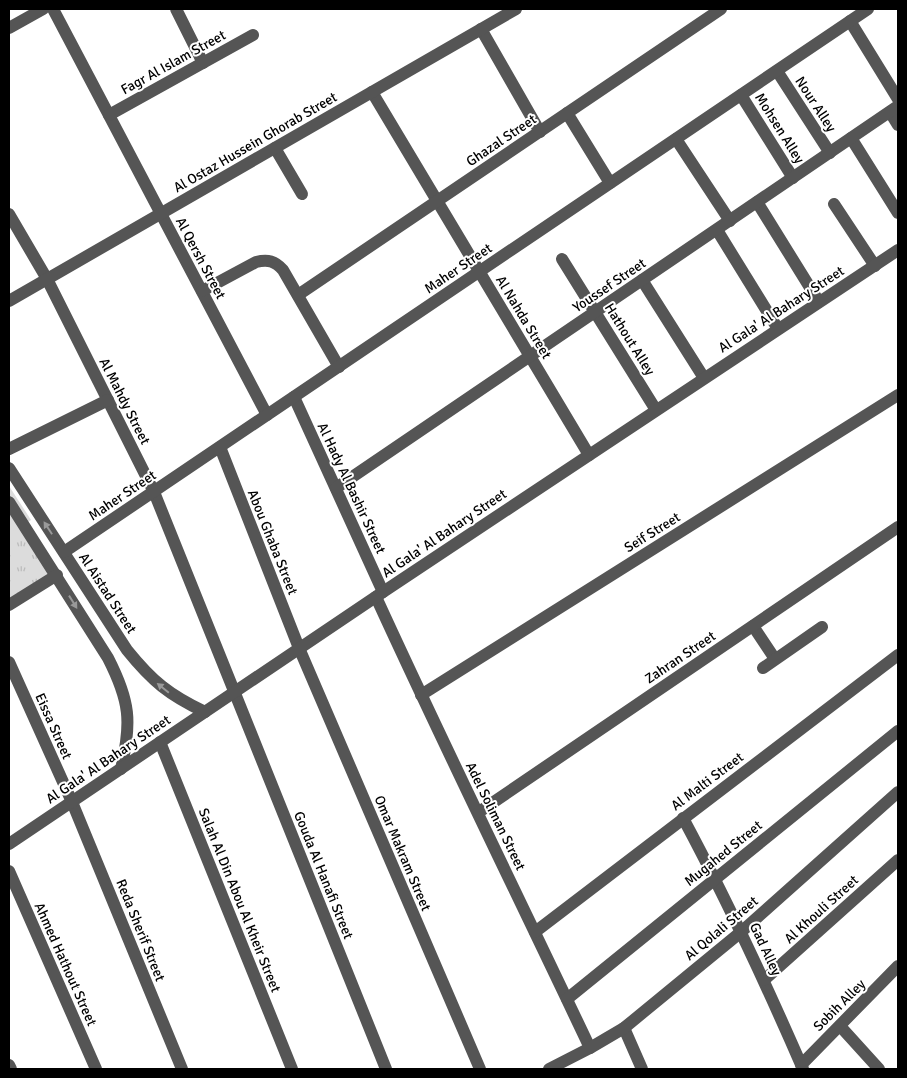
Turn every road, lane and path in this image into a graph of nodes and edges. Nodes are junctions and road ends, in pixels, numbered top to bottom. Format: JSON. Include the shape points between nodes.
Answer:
{"nodes":[{"id":1,"x":43,"y":9,"type":"edge"},
{"id":2,"x":53,"y":9,"type":"edge"},
{"id":3,"x":176,"y":9,"type":"edge"},
{"id":4,"x":516,"y":9,"type":"edge"},
{"id":5,"x":721,"y":9,"type":"edge"},
{"id":6,"x":868,"y":9,"type":"edge"},
{"id":7,"x":850,"y":22,"type":"junction"},
{"id":8,"x":9,"y":28,"type":"edge"},
{"id":9,"x":481,"y":29,"type":"junction"},
{"id":10,"x":253,"y":35,"type":"dead end"},
{"id":11,"x":203,"y":62,"type":"junction"},
{"id":12,"x":777,"y":71,"type":"junction"},
{"id":13,"x":372,"y":92,"type":"junction"},
{"id":14,"x":741,"y":95,"type":"junction"},
{"id":15,"x":898,"y":99,"type":"edge"},
{"id":16,"x":894,"y":109,"type":"edge"},
{"id":17,"x":568,"y":113,"type":"junction"},
{"id":18,"x":109,"y":115,"type":"junction"},
{"id":19,"x":898,"y":125,"type":"edge"},
{"id":20,"x":540,"y":132,"type":"junction"},
{"id":21,"x":851,"y":138,"type":"junction"},
{"id":22,"x":676,"y":139,"type":"junction"},
{"id":23,"x":275,"y":148,"type":"junction"},
{"id":24,"x":830,"y":153,"type":"junction"},
{"id":25,"x":793,"y":178,"type":"junction"},
{"id":26,"x":610,"y":183,"type":"junction"},
{"id":27,"x":302,"y":194,"type":"dead end"},
{"id":28,"x":437,"y":201,"type":"junction"},
{"id":29,"x":757,"y":202,"type":"junction"},
{"id":30,"x":834,"y":204,"type":"dead end"},
{"id":31,"x":898,"y":213,"type":"edge"},
{"id":32,"x":9,"y":214,"type":"edge"},
{"id":33,"x":161,"y":214,"type":"junction"},
{"id":34,"x":730,"y":221,"type":"junction"},
{"id":35,"x":717,"y":230,"type":"junction"},
{"id":36,"x":898,"y":250,"type":"edge"},
{"id":37,"x":562,"y":259,"type":"dead end"},
{"id":38,"x":875,"y":266,"type":"junction"},
{"id":39,"x":479,"y":272,"type":"junction"},
{"id":40,"x":47,"y":279,"type":"junction"},
{"id":41,"x":642,"y":280,"type":"junction"},
{"id":42,"x":202,"y":291,"type":"junction"},
{"id":43,"x":298,"y":295,"type":"junction"},
{"id":44,"x":9,"y":301,"type":"edge"},
{"id":45,"x":819,"y":302,"type":"junction"},
{"id":46,"x":595,"y":312,"type":"junction"},
{"id":47,"x":778,"y":329,"type":"junction"},
{"id":48,"x":530,"y":357,"type":"junction"},
{"id":49,"x":338,"y":367,"type":"junction"},
{"id":50,"x":704,"y":378,"type":"junction"},
{"id":51,"x":898,"y":395,"type":"edge"},
{"id":52,"x":294,"y":397,"type":"junction"},
{"id":53,"x":108,"y":400,"type":"junction"},
{"id":54,"x":656,"y":410,"type":"junction"},
{"id":55,"x":267,"y":415,"type":"junction"},
{"id":56,"x":220,"y":447,"type":"junction"},
{"id":57,"x":9,"y":450,"type":"edge"},
{"id":58,"x":589,"y":455,"type":"junction"},
{"id":59,"x":9,"y":468,"type":"edge"},
{"id":60,"x":336,"y":488,"type":"junction"},
{"id":61,"x":154,"y":492,"type":"junction"},
{"id":62,"x":9,"y":502,"type":"edge"},
{"id":63,"x":898,"y":527,"type":"edge"},
{"id":64,"x":64,"y":552,"type":"junction"},
{"id":65,"x":57,"y":576,"type":"junction"},
{"id":66,"x":380,"y":594,"type":"junction"},
{"id":67,"x":9,"y":605,"type":"edge"},
{"id":68,"x":109,"y":621,"type":"junction"},
{"id":69,"x":753,"y":626,"type":"junction"},
{"id":70,"x":822,"y":627,"type":"dead end"},
{"id":71,"x":92,"y":631,"type":"junction"},
{"id":72,"x":299,"y":648,"type":"junction"},
{"id":73,"x":898,"y":655,"type":"edge"},
{"id":74,"x":775,"y":659,"type":"junction"},
{"id":75,"x":9,"y":662,"type":"edge"},
{"id":76,"x":763,"y":668,"type":"dead end"},
{"id":77,"x":234,"y":692,"type":"junction"},
{"id":78,"x":421,"y":695,"type":"junction"},
{"id":79,"x":205,"y":712,"type":"junction"},
{"id":80,"x":898,"y":731,"type":"edge"},
{"id":81,"x":160,"y":742,"type":"junction"},
{"id":82,"x":121,"y":769,"type":"junction"},
{"id":83,"x":898,"y":792,"type":"edge"},
{"id":84,"x":72,"y":802,"type":"junction"},
{"id":85,"x":479,"y":812,"type":"junction"},
{"id":86,"x":683,"y":818,"type":"junction"},
{"id":87,"x":9,"y":844,"type":"edge"},
{"id":88,"x":898,"y":860,"type":"edge"},
{"id":89,"x":9,"y":870,"type":"edge"},
{"id":90,"x":716,"y":878,"type":"junction"},
{"id":91,"x":535,"y":932,"type":"junction"},
{"id":92,"x":741,"y":932,"type":"junction"},
{"id":93,"x":898,"y":966,"type":"edge"},
{"id":94,"x":764,"y":980,"type":"junction"},
{"id":95,"x":567,"y":999,"type":"junction"},
{"id":96,"x":840,"y":1026,"type":"junction"},
{"id":97,"x":624,"y":1028,"type":"junction"},
{"id":98,"x":590,"y":1048,"type":"junction"},
{"id":99,"x":9,"y":1065,"type":"edge"},
{"id":100,"x":569,"y":1065,"type":"edge"},
{"id":101,"x":802,"y":1067,"type":"edge"},
{"id":102,"x":10,"y":1069,"type":"edge"},
{"id":103,"x":96,"y":1069,"type":"edge"},
{"id":104,"x":182,"y":1069,"type":"edge"},
{"id":105,"x":292,"y":1069,"type":"edge"},
{"id":106,"x":386,"y":1069,"type":"edge"},
{"id":107,"x":480,"y":1069,"type":"edge"},
{"id":108,"x":549,"y":1069,"type":"edge"},
{"id":109,"x":642,"y":1069,"type":"edge"},
{"id":110,"x":878,"y":1069,"type":"edge"}],
"edges":[{"from":1,"to":8,"type":"street"},
{"from":2,"to":18,"type":"street","name":"Al Qersh Street"},
{"from":3,"to":11,"type":"street"},
{"from":4,"to":9,"type":"street","name":"Al Ostaz Hussein Ghorab Street"},
{"from":5,"to":17,"type":"street","name":"Ghazal Street"},
{"from":6,"to":7,"type":"street","name":"Maher Street"},
{"from":7,"to":12,"type":"street","name":"Maher Street"},
{"from":7,"to":15,"type":"street"},
{"from":9,"to":13,"type":"street","name":"Al Ostaz Hussein Ghorab Street"},
{"from":9,"to":20,"type":"street"},
{"from":10,"to":11,"type":"street","name":"Fagr Al Islam Street"},
{"from":11,"to":18,"type":"street","name":"Fagr Al Islam Street"},
{"from":12,"to":14,"type":"street","name":"Maher Street"},
{"from":12,"to":24,"type":"street","name":"Nour Alley"},
{"from":13,"to":23,"type":"street","name":"Al Ostaz Hussein Ghorab Street"},
{"from":13,"to":28,"type":"street","name":"Al Nahda Street"},
{"from":14,"to":22,"type":"street","name":"Maher Street"},
{"from":14,"to":25,"type":"street","name":"Mohsen Alley"},
{"from":16,"to":19,"type":"street"},
{"from":16,"to":21,"type":"street","name":"Youssef Street"},
{"from":17,"to":20,"type":"street","name":"Ghazal Street"},
{"from":17,"to":26,"type":"street"},
{"from":18,"to":33,"type":"street","name":"Al Qersh Street"},
{"from":20,"to":28,"type":"street","name":"Ghazal Street"},
{"from":21,"to":24,"type":"street","name":"Youssef Street"},
{"from":21,"to":31,"type":"street"},
{"from":22,"to":26,"type":"street","name":"Maher Street"},
{"from":22,"to":34,"type":"street"},
{"from":23,"to":27,"type":"street"},
{"from":23,"to":33,"type":"street","name":"Al Ostaz Hussein Ghorab Street"},
{"from":24,"to":25,"type":"street","name":"Youssef Street"},
{"from":25,"to":29,"type":"street","name":"Youssef Street"},
{"from":26,"to":39,"type":"street","name":"Maher Street"},
{"from":28,"to":39,"type":"street","name":"Al Nahda Street"},
{"from":28,"to":43,"type":"street","name":"Ghazal Street"},
{"from":29,"to":34,"type":"street","name":"Youssef Street"},
{"from":29,"to":45,"type":"street"},
{"from":30,"to":38,"type":"street"},
{"from":32,"to":40,"type":"street","name":"Al Mahdy Street"},
{"from":33,"to":40,"type":"street","name":"Al Ostaz Hussein Ghorab Street"},
{"from":33,"to":42,"type":"street","name":"Al Qersh Street"},
{"from":34,"to":35,"type":"street","name":"Youssef Street"},
{"from":35,"to":41,"type":"street","name":"Youssef Street"},
{"from":35,"to":47,"type":"street"},
{"from":36,"to":38,"type":"street","name":"Al Gala' Al Bahary Street"},
{"from":37,"to":46,"type":"street","name":"Hathout Alley"},
{"from":38,"to":45,"type":"street","name":"Al Gala' Al Bahary Street"},
{"from":39,"to":48,"type":"street","name":"Al Nahda Street"},
{"from":39,"to":49,"type":"street","name":"Maher Street"},
{"from":40,"to":44,"type":"street","name":"Al Ostaz Hussein Ghorab Street"},
{"from":40,"to":53,"type":"street","name":"Al Mahdy Street"},
{"from":41,"to":46,"type":"street","name":"Youssef Street"},
{"from":41,"to":50,"type":"street"},
{"from":42,"to":43,"type":"street","via":[[264,260],[278,264]]},
{"from":42,"to":55,"type":"street","name":"Al Qersh Street"},
{"from":43,"to":49,"type":"street"},
{"from":45,"to":47,"type":"street","name":"Al Gala' Al Bahary Street"},
{"from":46,"to":48,"type":"street","name":"Youssef Street"},
{"from":46,"to":54,"type":"street","name":"Hathout Alley"},
{"from":47,"to":50,"type":"street","name":"Al Gala' Al Bahary Street"},
{"from":48,"to":58,"type":"street","name":"Al Nahda Street"},
{"from":48,"to":60,"type":"street","name":"Youssef Street"},
{"from":49,"to":52,"type":"street","name":"Maher Street"},
{"from":50,"to":54,"type":"street","name":"Al Gala' Al Bahary Street"},
{"from":51,"to":78,"type":"street","name":"Seif Street"},
{"from":52,"to":55,"type":"street","name":"Maher Street"},
{"from":52,"to":60,"type":"street","name":"Al Hady Al Bashir Street"},
{"from":53,"to":57,"type":"street"},
{"from":53,"to":61,"type":"street","name":"Al Mahdy Street"},
{"from":54,"to":58,"type":"street","name":"Al Gala' Al Bahary Street"},
{"from":55,"to":56,"type":"street","name":"Maher Street"},
{"from":56,"to":61,"type":"street","name":"Maher Street"},
{"from":56,"to":72,"type":"street","name":"Abou Ghaba Street"},
{"from":58,"to":66,"type":"street","name":"Al Gala' Al Bahary Street"},
{"from":64,"to":59,"type":"street","name":"Al Aistad Street","one_way":true},
{"from":60,"to":66,"type":"street","name":"Al Hady Al Bashir Street"},
{"from":61,"to":64,"type":"street","name":"Maher Street"},
{"from":61,"to":77,"type":"street","name":"Al Mahdy Street"},
{"from":62,"to":65,"type":"street"},
{"from":63,"to":69,"type":"street","name":"Zahran Street"},
{"from":64,"to":68,"type":"street","name":"Al Aistad Street"},
{"from":65,"to":67,"type":"street"},
{"from":65,"to":71,"type":"street","one_way":true},
{"from":66,"to":72,"type":"street","name":"Al Gala' Al Bahary Street"},
{"from":66,"to":78,"type":"street","name":"Adel Soliman Street"},
{"from":68,"to":71,"type":"street"},
{"from":79,"to":68,"type":"street","name":"Al Aistad Street","one_way":true,"via":[[170,694],[154,681],[127,650]]},
{"from":69,"to":74,"type":"street"},
{"from":69,"to":85,"type":"street","name":"Zahran Street"},
{"from":70,"to":74,"type":"street"},
{"from":71,"to":82,"type":"street","via":[[121,684],[128,712],[128,741]]},
{"from":72,"to":77,"type":"street","name":"Al Gala' Al Bahary Street"},
{"from":72,"to":107,"type":"street","name":"Omar Makram Street"},
{"from":73,"to":86,"type":"street","name":"Al Malti Street"},
{"from":74,"to":76,"type":"street"},
{"from":75,"to":84,"type":"street","name":"Eissa Street"},
{"from":77,"to":79,"type":"street","name":"Al Gala' Al Bahary Street"},
{"from":77,"to":106,"type":"street","name":"Gouda Al Hanafi Street"},
{"from":78,"to":85,"type":"street","name":"Adel Soliman Street"},
{"from":79,"to":81,"type":"street","name":"Al Gala' Al Bahary Street"},
{"from":80,"to":90,"type":"street","name":"Mugahed Street"},
{"from":81,"to":82,"type":"street","name":"Al Gala' Al Bahary Street"},
{"from":81,"to":105,"type":"street","name":"Salah Al Din Abou Al Kheir Street"},
{"from":82,"to":84,"type":"street","name":"Al Gala' Al Bahary Street"},
{"from":83,"to":92,"type":"street","name":"Al Qolali Street"},
{"from":84,"to":87,"type":"street","name":"Al Gala' Al Bahary Street"},
{"from":84,"to":104,"type":"street","name":"Reda Sherif Street"},
{"from":85,"to":91,"type":"street","name":"Adel Soliman Street"},
{"from":86,"to":90,"type":"street","name":"Gad Alley"},
{"from":86,"to":91,"type":"street","name":"Al Malti Street"},
{"from":88,"to":94,"type":"street","name":"Al Khouli Street"},
{"from":89,"to":103,"type":"street","name":"Ahmed Hathout Street"},
{"from":90,"to":92,"type":"street","name":"Gad Alley"},
{"from":90,"to":95,"type":"street","name":"Mugahed Street"},
{"from":91,"to":95,"type":"street","name":"Adel Soliman Street"},
{"from":92,"to":94,"type":"street","name":"Gad Alley"},
{"from":92,"to":97,"type":"street","name":"Al Qolali Street"},
{"from":93,"to":96,"type":"street","name":"Sobih Alley"},
{"from":94,"to":101,"type":"street","name":"Gad Alley"},
{"from":95,"to":98,"type":"street","name":"Adel Soliman Street"},
{"from":96,"to":101,"type":"street","name":"Sobih Alley"},
{"from":96,"to":110,"type":"street"},
{"from":97,"to":98,"type":"street","name":"Al Qolali Street"},
{"from":97,"to":109,"type":"street"},
{"from":98,"to":100,"type":"street","name":"Al Qolali Street"},
{"from":99,"to":102,"type":"street"},
{"from":100,"to":108,"type":"street","name":"Al Qolali Street"}]}
